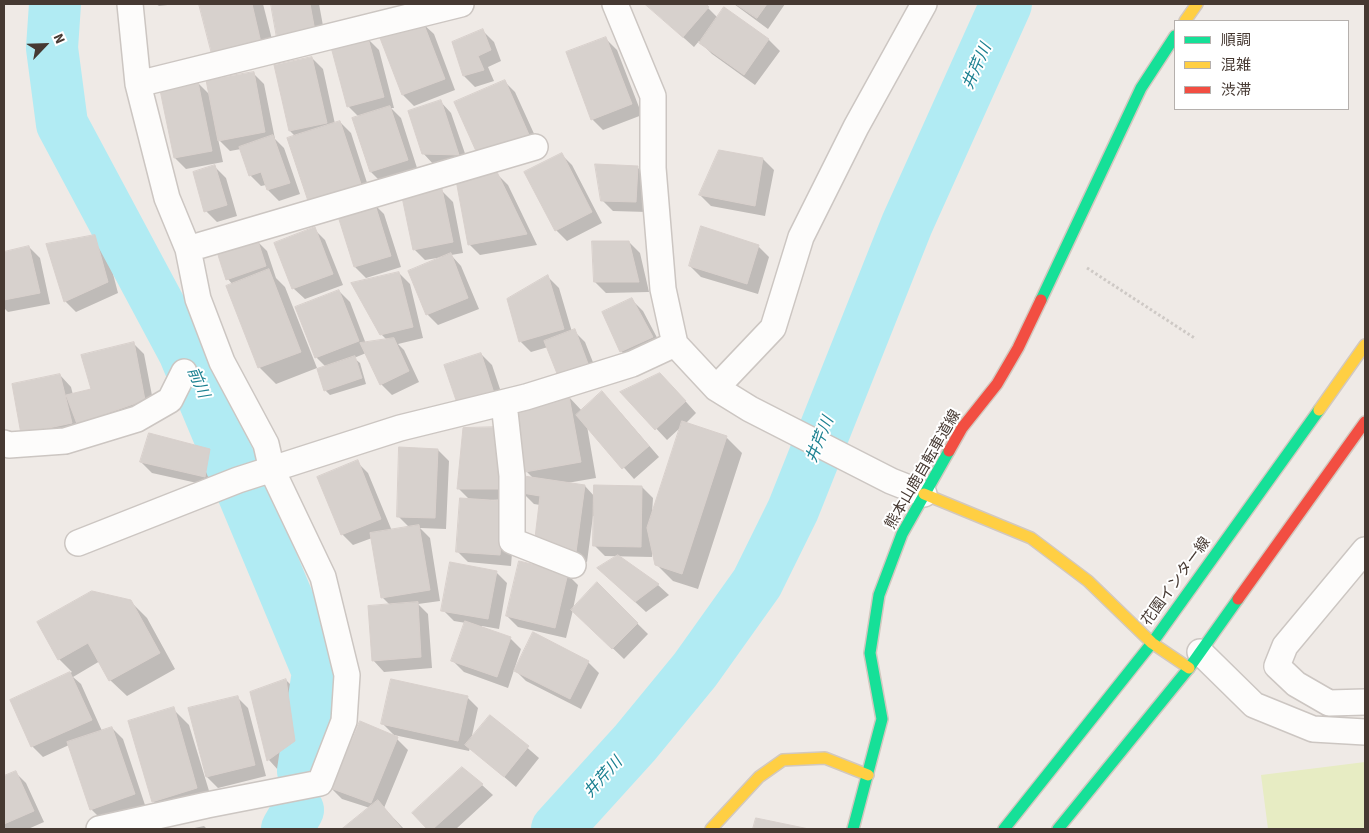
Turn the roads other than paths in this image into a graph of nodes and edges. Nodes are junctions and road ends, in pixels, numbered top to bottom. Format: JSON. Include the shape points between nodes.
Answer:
{"nodes":[{"id":1,"x":130,"y":4,"type":"edge"},
{"id":2,"x":461,"y":4,"type":"edge"},
{"id":3,"x":615,"y":4,"type":"edge"},
{"id":4,"x":924,"y":4,"type":"edge"},
{"id":5,"x":1197,"y":4,"type":"edge"},
{"id":6,"x":1186,"y":20,"type":"edge"},
{"id":7,"x":1174,"y":38,"type":"edge"},
{"id":8,"x":138,"y":84,"type":"junction"},
{"id":9,"x":535,"y":147,"type":"dead end"},
{"id":10,"x":188,"y":249,"type":"junction"},
{"id":11,"x":675,"y":344,"type":"junction"},
{"id":12,"x":1365,"y":345,"type":"edge"},
{"id":13,"x":184,"y":372,"type":"dead end"},
{"id":14,"x":716,"y":388,"type":"junction"},
{"id":15,"x":504,"y":403,"type":"junction"},
{"id":16,"x":1365,"y":422,"type":"edge"},
{"id":17,"x":4,"y":444,"type":"edge"},
{"id":18,"x":272,"y":470,"type":"junction"},
{"id":19,"x":924,"y":494,"type":"junction"},
{"id":20,"x":78,"y":543,"type":"dead end"},
{"id":21,"x":1365,"y":550,"type":"edge"},
{"id":22,"x":573,"y":566,"type":"dead end"},
{"id":23,"x":1152,"y":643,"type":"junction"},
{"id":24,"x":1194,"y":660,"type":"junction"},
{"id":25,"x":1365,"y":702,"type":"edge"},
{"id":26,"x":1365,"y":732,"type":"edge"},
{"id":27,"x":868,"y":775,"type":"junction"},
{"id":28,"x":99,"y":829,"type":"edge"},
{"id":29,"x":711,"y":829,"type":"edge"},
{"id":30,"x":853,"y":829,"type":"edge"},
{"id":31,"x":1004,"y":829,"type":"edge"},
{"id":32,"x":1058,"y":829,"type":"edge"}],
"edges":[{"from":1,"to":8,"type":"street"},
{"from":2,"to":8,"type":"street"},
{"from":3,"to":11,"type":"street","via":[[653,96],[653,168],[663,289]]},
{"from":4,"to":14,"type":"street","via":[[856,127],[802,237],[773,328]]},
{"from":5,"to":6,"type":"main road"},
{"from":7,"to":19,"type":"main road","name":"熊本山鹿自転車道線","via":[[1141,88],[1018,348],[997,384],[962,428]]},
{"from":8,"to":10,"type":"street","via":[[167,198]]},
{"from":9,"to":10,"type":"street"},
{"from":10,"to":18,"type":"street","via":[[198,299],[222,362],[266,444]]},
{"from":11,"to":14,"type":"street"},
{"from":11,"to":15,"type":"street","via":[[632,364]]},
{"from":12,"to":23,"type":"main road","name":"花園インター線"},
{"from":13,"to":17,"type":"street","via":[[170,400],[137,419],[65,441]]},
{"from":14,"to":19,"type":"street","via":[[750,409]]},
{"from":15,"to":18,"type":"street","via":[[400,428]]},
{"from":15,"to":22,"type":"street","via":[[512,476],[512,541]]},
{"from":16,"to":24,"type":"main road"},
{"from":18,"to":20,"type":"street"},
{"from":18,"to":28,"type":"street","via":[[323,577],[347,675],[344,721],[320,783]]},
{"from":19,"to":23,"type":"main road","via":[[1030,538],[1088,581]]},
{"from":19,"to":27,"type":"main road","name":"熊本山鹿自転車道線","via":[[902,534],[879,595],[870,653],[882,719]]},
{"from":21,"to":25,"type":"street","via":[[1285,646],[1277,666],[1296,684],[1329,703]]},
{"from":23,"to":24,"type":"main road"},
{"from":23,"to":31,"type":"main road","name":"花園インター線"},
{"from":24,"to":26,"type":"street","via":[[1254,705],[1312,728]]},
{"from":24,"to":32,"type":"main road"},
{"from":27,"to":29,"type":"main road","via":[[825,758],[783,760],[759,776]]},
{"from":27,"to":30,"type":"main road","name":"熊本山鹿自転車道線"}]}
